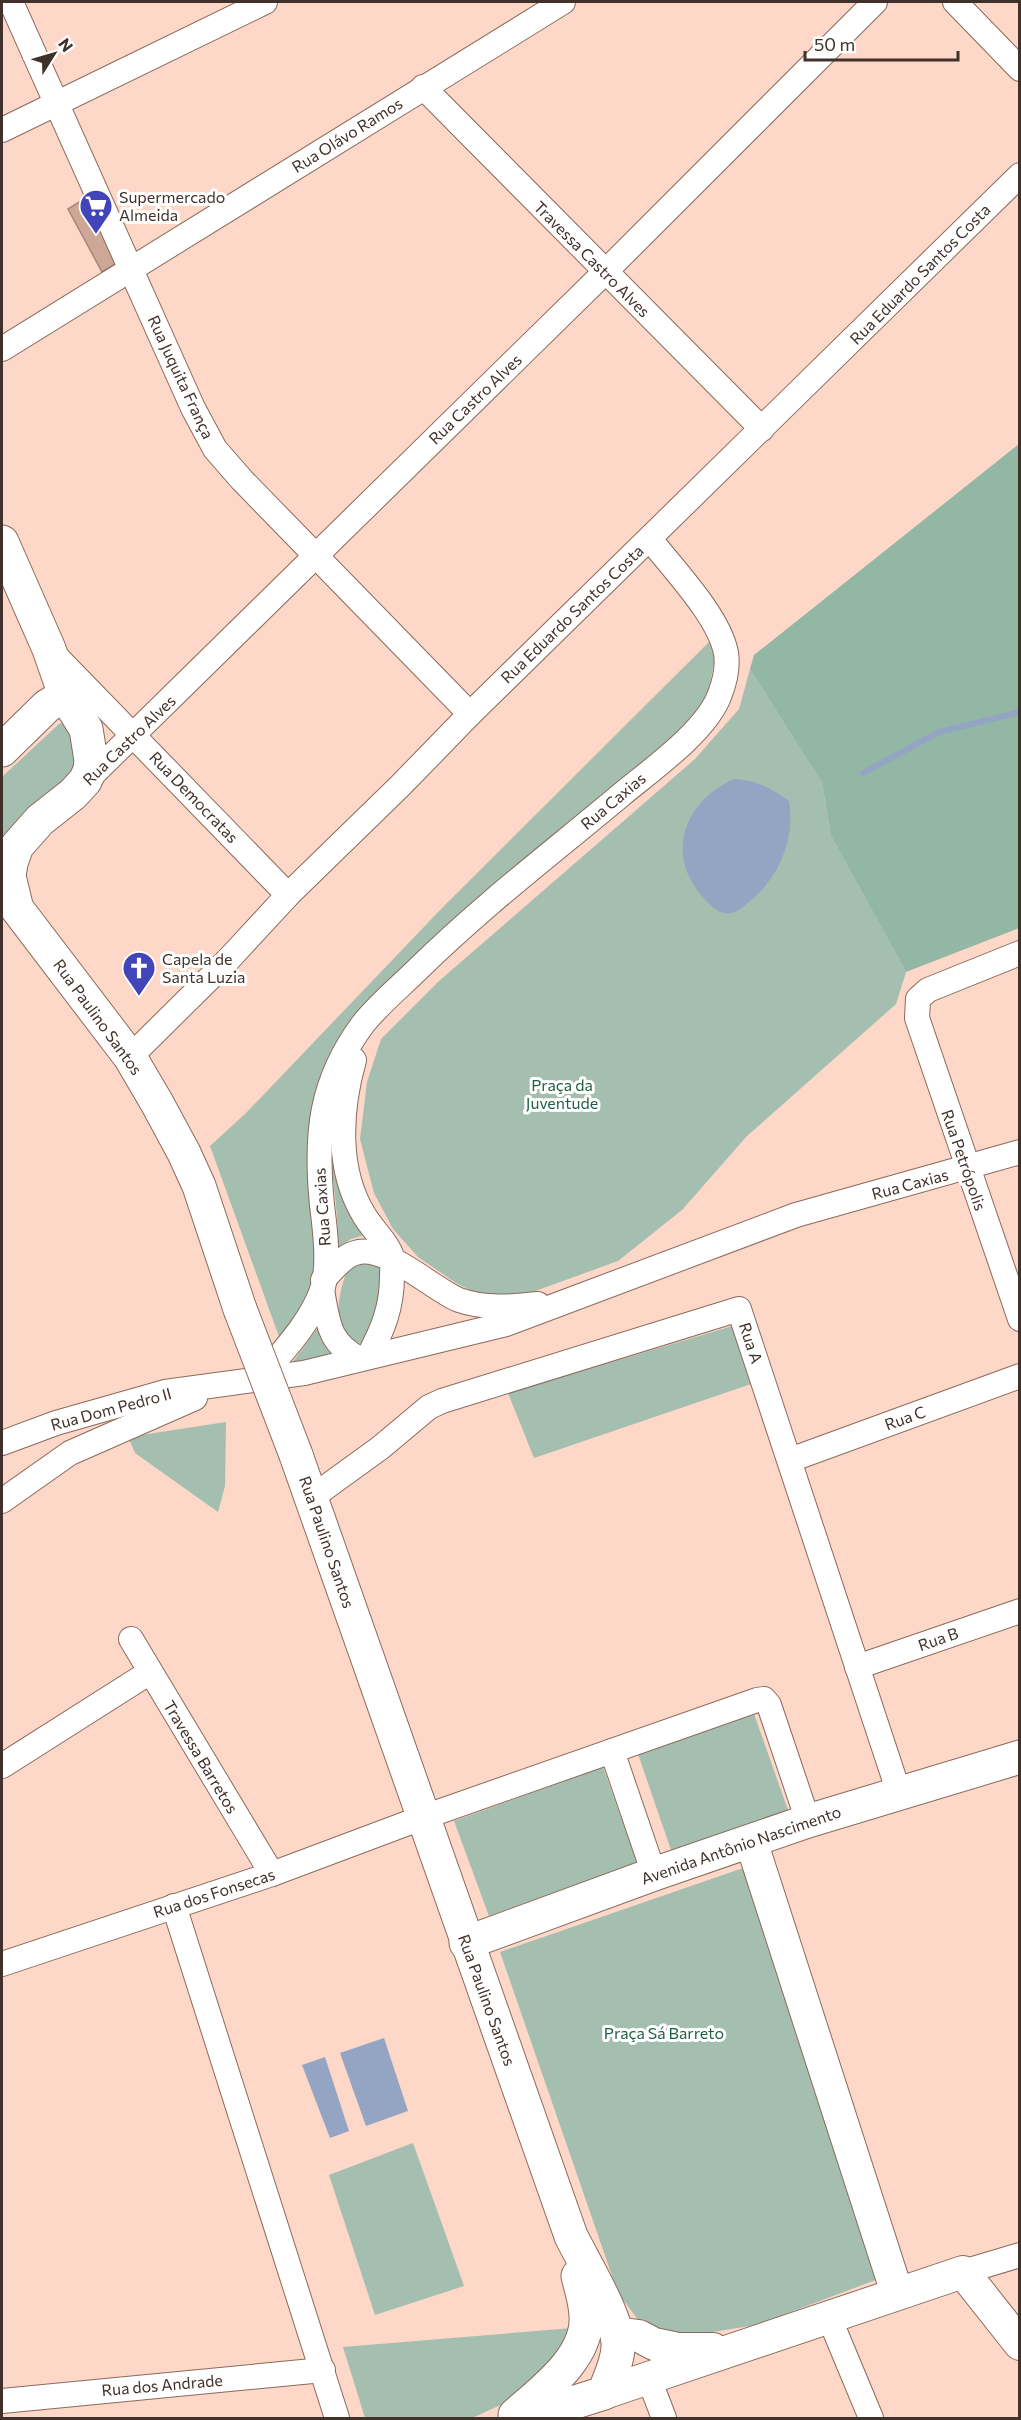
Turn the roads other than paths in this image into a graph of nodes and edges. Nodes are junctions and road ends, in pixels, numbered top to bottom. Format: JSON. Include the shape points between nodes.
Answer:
{"nodes":[{"id":1,"x":11,"y":2,"type":"edge"},
{"id":2,"x":265,"y":2,"type":"edge"},
{"id":3,"x":563,"y":2,"type":"edge"},
{"id":4,"x":875,"y":2,"type":"edge"},
{"id":5,"x":955,"y":2,"type":"edge"},
{"id":6,"x":1020,"y":69,"type":"edge"},
{"id":7,"x":423,"y":87,"type":"junction"},
{"id":8,"x":56,"y":103,"type":"junction"},
{"id":9,"x":2,"y":130,"type":"edge"},
{"id":10,"x":1020,"y":175,"type":"edge"},
{"id":11,"x":131,"y":269,"type":"junction"},
{"id":12,"x":605,"y":272,"type":"junction"},
{"id":13,"x":2,"y":349,"type":"edge"},
{"id":14,"x":762,"y":429,"type":"junction"},
{"id":15,"x":650,"y":539,"type":"junction"},
{"id":16,"x":2,"y":542,"type":"edge"},
{"id":17,"x":314,"y":557,"type":"junction"},
{"id":18,"x":49,"y":649,"type":"junction"},
{"id":19,"x":65,"y":695,"type":"junction"},
{"id":20,"x":470,"y":714,"type":"junction"},
{"id":21,"x":134,"y":736,"type":"junction"},
{"id":22,"x":2,"y":750,"type":"edge"},
{"id":23,"x":73,"y":794,"type":"junction"},
{"id":24,"x":40,"y":820,"type":"junction"},
{"id":25,"x":2,"y":839,"type":"edge"},
{"id":26,"x":288,"y":895,"type":"junction"},
{"id":27,"x":9,"y":897,"type":"edge"},
{"id":28,"x":1020,"y":953,"type":"edge"},
{"id":29,"x":364,"y":1023,"type":"junction"},
{"id":30,"x":130,"y":1058,"type":"junction"},
{"id":31,"x":1020,"y":1152,"type":"edge"},
{"id":32,"x":967,"y":1168,"type":"junction"},
{"id":33,"x":392,"y":1260,"type":"junction"},
{"id":34,"x":323,"y":1285,"type":"junction"},
{"id":35,"x":564,"y":1302,"type":"junction"},
{"id":36,"x":1020,"y":1319,"type":"edge"},
{"id":37,"x":364,"y":1358,"type":"junction"},
{"id":38,"x":1020,"y":1376,"type":"edge"},
{"id":39,"x":258,"y":1381,"type":"junction"},
{"id":40,"x":228,"y":1385,"type":"junction"},
{"id":41,"x":2,"y":1443,"type":"edge"},
{"id":42,"x":790,"y":1460,"type":"junction"},
{"id":43,"x":311,"y":1498,"type":"junction"},
{"id":44,"x":2,"y":1501,"type":"edge"},
{"id":45,"x":1020,"y":1611,"type":"edge"},
{"id":46,"x":131,"y":1639,"type":"dead end"},
{"id":47,"x":857,"y":1667,"type":"junction"},
{"id":48,"x":150,"y":1672,"type":"junction"},
{"id":49,"x":612,"y":1751,"type":"junction"},
{"id":50,"x":1020,"y":1757,"type":"edge"},
{"id":51,"x":2,"y":1766,"type":"edge"},
{"id":52,"x":899,"y":1793,"type":"junction"},
{"id":53,"x":424,"y":1817,"type":"junction"},
{"id":54,"x":808,"y":1821,"type":"junction"},
{"id":55,"x":751,"y":1841,"type":"junction"},
{"id":56,"x":654,"y":1874,"type":"junction"},
{"id":57,"x":273,"y":1875,"type":"junction"},
{"id":58,"x":174,"y":1906,"type":"junction"},
{"id":59,"x":466,"y":1943,"type":"junction"},
{"id":60,"x":2,"y":1964,"type":"edge"},
{"id":61,"x":571,"y":2236,"type":"junction"},
{"id":62,"x":1020,"y":2255,"type":"edge"},
{"id":63,"x":963,"y":2272,"type":"junction"},
{"id":64,"x":897,"y":2293,"type":"junction"},
{"id":65,"x":829,"y":2317,"type":"junction"},
{"id":66,"x":630,"y":2335,"type":"junction"},
{"id":67,"x":1020,"y":2344,"type":"edge"},
{"id":68,"x":580,"y":2345,"type":"junction"},
{"id":69,"x":744,"y":2348,"type":"junction"},
{"id":70,"x":323,"y":2370,"type":"junction"},
{"id":71,"x":649,"y":2379,"type":"junction"},
{"id":72,"x":598,"y":2394,"type":"junction"},
{"id":73,"x":2,"y":2401,"type":"edge"},
{"id":74,"x":338,"y":2418,"type":"edge"},
{"id":75,"x":511,"y":2418,"type":"edge"},
{"id":76,"x":525,"y":2418,"type":"edge"},
{"id":77,"x":664,"y":2418,"type":"edge"},
{"id":78,"x":871,"y":2418,"type":"edge"}],
"edges":[{"from":1,"to":8,"type":"street","name":"Rua Juquita França"},
{"from":2,"to":8,"type":"street"},
{"from":3,"to":7,"type":"street","name":"Rua Olávo Ramos"},
{"from":4,"to":12,"type":"street","name":"Rua Castro Alves"},
{"from":5,"to":6,"type":"street"},
{"from":7,"to":11,"type":"street","name":"Rua Olávo Ramos"},
{"from":7,"to":12,"type":"street","name":"Travessa Castro Alves"},
{"from":8,"to":9,"type":"street"},
{"from":8,"to":11,"type":"street","name":"Rua Juquita França"},
{"from":10,"to":14,"type":"street","name":"Rua Eduardo Santos Costa"},
{"from":11,"to":13,"type":"street","name":"Rua Olávo Ramos"},
{"from":11,"to":17,"type":"street","name":"Rua Juquita França","via":[[215,448]]},
{"from":12,"to":14,"type":"street","name":"Travessa Castro Alves"},
{"from":12,"to":17,"type":"street","name":"Rua Castro Alves"},
{"from":14,"to":15,"type":"street","name":"Rua Eduardo Santos Costa"},
{"from":15,"to":20,"type":"street","name":"Rua Eduardo Santos Costa"},
{"from":15,"to":29,"type":"street","name":"Rua Caxias","via":[[710,617],[720,636],[727,663],[716,705],[666,757],[468,922]]},
{"from":16,"to":18,"type":"main road"},
{"from":17,"to":20,"type":"street","name":"Rua Juquita França"},
{"from":17,"to":21,"type":"street","name":"Rua Castro Alves"},
{"from":18,"to":19,"type":"main road"},
{"from":18,"to":21,"type":"street","name":"Rua Democratas"},
{"from":19,"to":22,"type":"main road","via":[[47,706]]},
{"from":19,"to":23,"type":"main road","via":[[86,729],[90,752],[90,770]]},
{"from":20,"to":26,"type":"street","name":"Rua Eduardo Santos Costa"},
{"from":21,"to":23,"type":"street","name":"Rua Castro Alves"},
{"from":21,"to":26,"type":"street","name":"Rua Democratas"},
{"from":23,"to":24,"type":"main road"},
{"from":24,"to":25,"type":"main road"},
{"from":24,"to":27,"type":"main road","via":[[17,846],[10,863]]},
{"from":26,"to":30,"type":"street","name":"Rua Eduardo Santos Costa"},
{"from":27,"to":30,"type":"main road","name":"Rua Paulino Santos"},
{"from":28,"to":32,"type":"street","name":"Rua Petrópolis","via":[[940,984],[918,999],[917,1018]]},
{"from":29,"to":33,"type":"street","name":"Rua Caxias","via":[[347,1085],[344,1155],[363,1214]]},
{"from":29,"to":34,"type":"street","name":"Rua Caxias","via":[[338,1064],[323,1112],[318,1149],[325,1233]]},
{"from":30,"to":43,"type":"main road","name":"Rua Paulino Santos","bridge":true,"via":[[199,1186]]},
{"from":31,"to":32,"type":"street","name":"Rua Caxias"},
{"from":32,"to":35,"type":"street","name":"Rua Caxias","via":[[796,1215]]},
{"from":32,"to":36,"type":"street","name":"Rua Petrópolis"},
{"from":33,"to":34,"type":"street","via":[[356,1252]]},
{"from":33,"to":35,"type":"street","via":[[456,1299],[476,1305]]},
{"from":33,"to":37,"type":"street","via":[[391,1306],[383,1329]]},
{"from":34,"to":37,"type":"street","via":[[326,1314],[337,1343]]},
{"from":34,"to":39,"type":"street","name":"Rua Caxias","via":[[306,1321]]},
{"from":35,"to":37,"type":"street","name":"Rua Caxias","via":[[506,1324]]},
{"from":37,"to":39,"type":"street","name":"Rua Dom Pedro II"},
{"from":38,"to":42,"type":"street","name":"Rua C"},
{"from":39,"to":40,"type":"street","name":"Rua Dom Pedro II"},
{"from":40,"to":41,"type":"street","name":"Rua Dom Pedro II","via":[[155,1395]]},
{"from":40,"to":44,"type":"street","via":[[70,1453]]},
{"from":42,"to":43,"type":"street","name":"Rua A","via":[[738,1309],[442,1401]]},
{"from":42,"to":47,"type":"street","name":"Rua A"},
{"from":43,"to":53,"type":"main road","name":"Rua Paulino Santos"},
{"from":45,"to":47,"type":"street","name":"Rua B"},
{"from":46,"to":48,"type":"street","name":"Travessa Barretos"},
{"from":47,"to":52,"type":"street","name":"Rua A"},
{"from":48,"to":51,"type":"street"},
{"from":48,"to":57,"type":"street","name":"Travessa Barretos"},
{"from":49,"to":53,"type":"street"},
{"from":49,"to":54,"type":"street","via":[[764,1700]]},
{"from":49,"to":56,"type":"street"},
{"from":50,"to":52,"type":"main road","name":"Avenida Antônio Nascimento"},
{"from":52,"to":54,"type":"main road","name":"Avenida Antônio Nascimento"},
{"from":53,"to":57,"type":"street","name":"Rua dos Fonsecas"},
{"from":53,"to":59,"type":"main road","name":"Rua Paulino Santos"},
{"from":54,"to":55,"type":"main road","name":"Avenida Antônio Nascimento"},
{"from":55,"to":56,"type":"main road","name":"Avenida Antônio Nascimento"},
{"from":55,"to":64,"type":"street"},
{"from":56,"to":59,"type":"main road","name":"Avenida Antônio Nascimento"},
{"from":57,"to":58,"type":"street","name":"Rua dos Fonsecas"},
{"from":58,"to":60,"type":"street","name":"Rua dos Fonsecas"},
{"from":58,"to":70,"type":"street"},
{"from":59,"to":61,"type":"main road","name":"Rua Paulino Santos"},
{"from":61,"to":66,"type":"main road","name":"Rua Paulino Santos","via":[[609,2312]]},
{"from":61,"to":68,"type":"main road","name":"Rua Paulino Santos","via":[[587,2318]]},
{"from":62,"to":63,"type":"street"},
{"from":63,"to":64,"type":"street"},
{"from":63,"to":67,"type":"street"},
{"from":64,"to":65,"type":"street"},
{"from":65,"to":69,"type":"street"},
{"from":65,"to":78,"type":"street"},
{"from":66,"to":68,"type":"main road","via":[[595,2336]]},
{"from":66,"to":69,"type":"street","via":[[678,2349]]},
{"from":66,"to":72,"type":"main road","name":"Rua Paulino Santos","via":[[618,2346]]},
{"from":68,"to":72,"type":"main road","via":[[576,2376],[579,2383]]},
{"from":68,"to":75,"type":"main road","name":"Rua Paulino Santos","via":[[555,2380]]},
{"from":69,"to":71,"type":"street"},
{"from":70,"to":73,"type":"street","name":"Rua dos Andrade"},
{"from":70,"to":74,"type":"street"},
{"from":71,"to":72,"type":"street"},
{"from":71,"to":77,"type":"street"},
{"from":72,"to":76,"type":"main road"}]}
